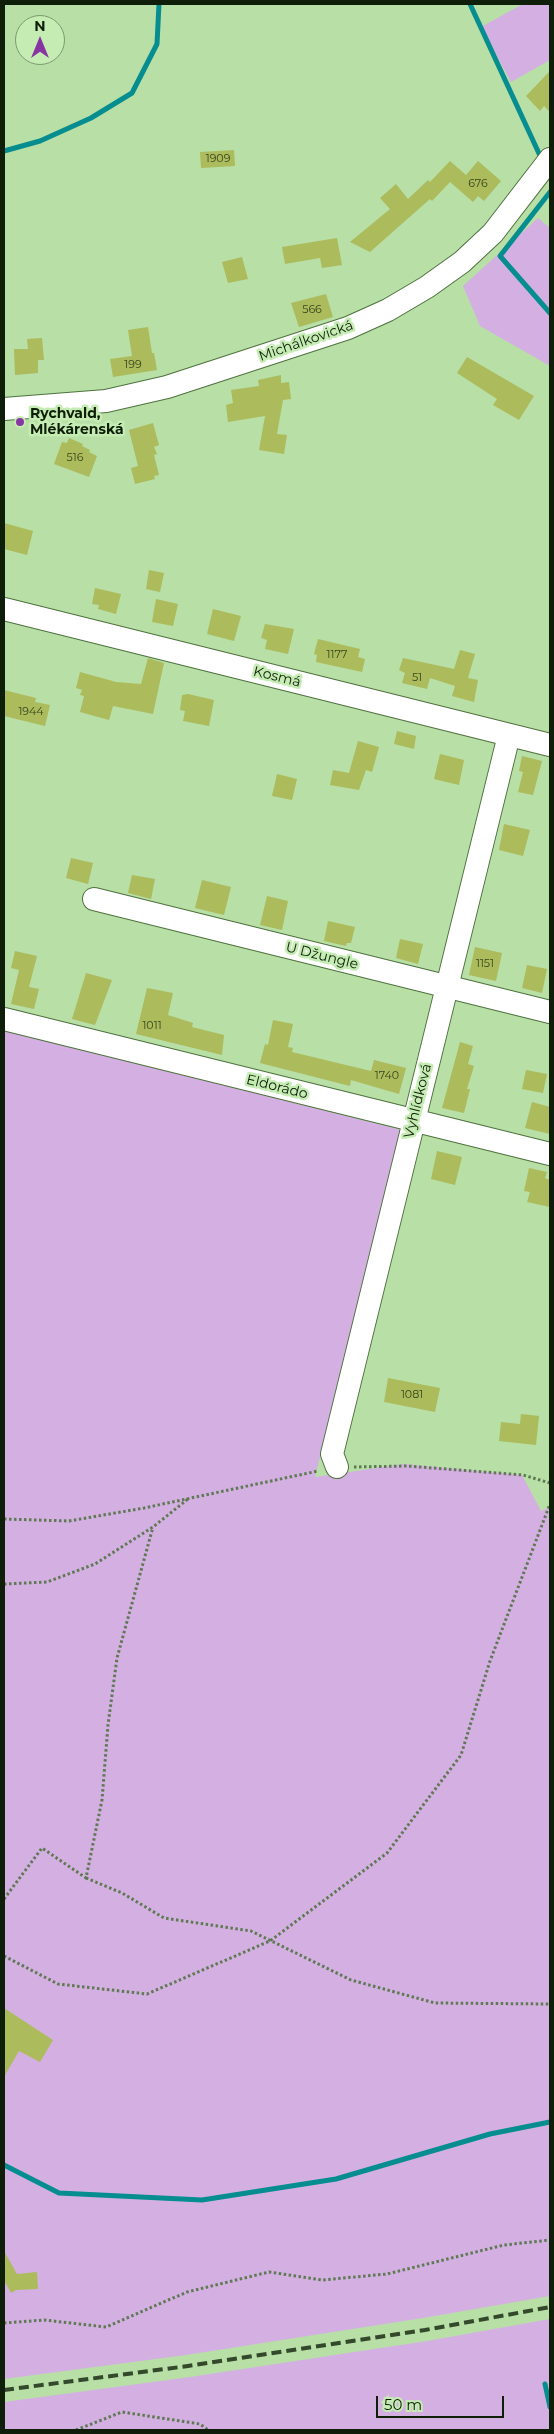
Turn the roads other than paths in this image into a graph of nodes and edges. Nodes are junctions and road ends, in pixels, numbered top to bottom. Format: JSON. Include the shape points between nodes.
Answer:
{"nodes":[{"id":1,"x":550,"y":159,"type":"edge"},
{"id":2,"x":4,"y":409,"type":"edge"},
{"id":3,"x":4,"y":609,"type":"edge"},
{"id":4,"x":509,"y":735,"type":"junction"},
{"id":5,"x":550,"y":745,"type":"edge"},
{"id":6,"x":94,"y":899,"type":"dead end"},
{"id":7,"x":446,"y":987,"type":"junction"},
{"id":8,"x":550,"y":1012,"type":"edge"},
{"id":9,"x":4,"y":1019,"type":"edge"},
{"id":10,"x":413,"y":1120,"type":"junction"},
{"id":11,"x":550,"y":1154,"type":"edge"},
{"id":12,"x":337,"y":1467,"type":"road end"}],
"edges":[{"from":1,"to":2,"type":"street","name":"Michálkovická","via":[[493,234],[462,262],[388,310],[348,328],[167,387],[106,401]]},
{"from":3,"to":4,"type":"street","name":"Kosmá"},
{"from":4,"to":5,"type":"street","name":"Kosmá"},
{"from":4,"to":7,"type":"street","name":"Vyhlídková"},
{"from":6,"to":7,"type":"street","name":"U Džungle"},
{"from":7,"to":8,"type":"street","name":"U Džungle"},
{"from":7,"to":10,"type":"street","name":"Vyhlídková"},
{"from":9,"to":10,"type":"street","name":"Eldorádo"},
{"from":10,"to":11,"type":"street","name":"Eldorádo"},
{"from":10,"to":12,"type":"street","name":"Vyhlídková","via":[[332,1454]]}]}
